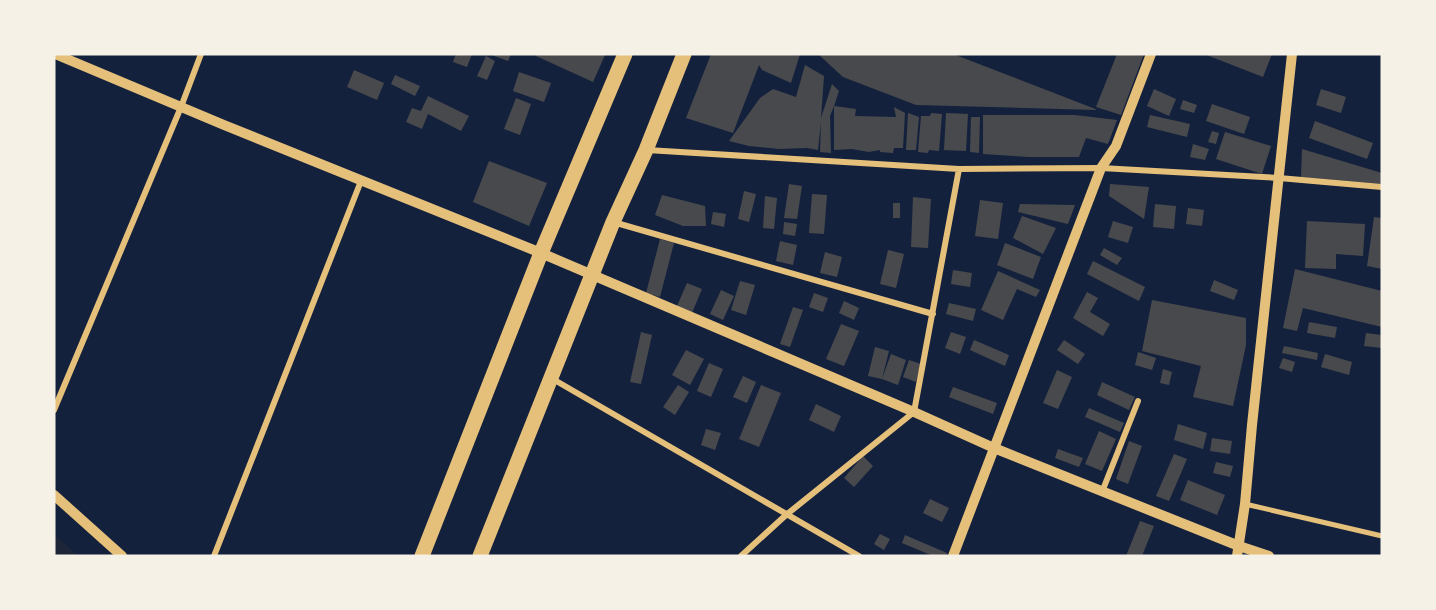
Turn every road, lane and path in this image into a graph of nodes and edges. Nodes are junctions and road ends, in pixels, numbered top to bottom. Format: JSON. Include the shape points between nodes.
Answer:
{"nodes":[{"id":1,"x":55,"y":54,"type":"edge"},
{"id":2,"x":201,"y":54,"type":"edge"},
{"id":3,"x":625,"y":54,"type":"edge"},
{"id":4,"x":684,"y":54,"type":"edge"},
{"id":5,"x":1151,"y":54,"type":"edge"},
{"id":6,"x":1292,"y":54,"type":"edge"},
{"id":7,"x":181,"y":107,"type":"junction"},
{"id":8,"x":646,"y":150,"type":"junction"},
{"id":9,"x":1101,"y":168,"type":"junction"},
{"id":10,"x":959,"y":169,"type":"junction"},
{"id":11,"x":1279,"y":178,"type":"junction"},
{"id":12,"x":362,"y":181,"type":"junction"},
{"id":13,"x":1382,"y":188,"type":"edge"},
{"id":14,"x":612,"y":222,"type":"junction"},
{"id":15,"x":541,"y":253,"type":"junction"},
{"id":16,"x":591,"y":276,"type":"junction"},
{"id":17,"x":933,"y":314,"type":"junction"},
{"id":18,"x":550,"y":378,"type":"junction"},
{"id":19,"x":1138,"y":401,"type":"dead end"},
{"id":20,"x":54,"y":410,"type":"edge"},
{"id":21,"x":914,"y":412,"type":"junction"},
{"id":22,"x":994,"y":448,"type":"junction"},
{"id":23,"x":1102,"y":492,"type":"junction"},
{"id":24,"x":54,"y":495,"type":"edge"},
{"id":25,"x":1245,"y":504,"type":"junction"},
{"id":26,"x":786,"y":515,"type":"junction"},
{"id":27,"x":1382,"y":536,"type":"edge"},
{"id":28,"x":1238,"y":551,"type":"edge"},
{"id":29,"x":122,"y":556,"type":"edge"},
{"id":30,"x":214,"y":556,"type":"edge"},
{"id":31,"x":422,"y":556,"type":"edge"},
{"id":32,"x":480,"y":556,"type":"edge"},
{"id":33,"x":741,"y":556,"type":"edge"},
{"id":34,"x":859,"y":556,"type":"edge"},
{"id":35,"x":953,"y":556,"type":"edge"},
{"id":36,"x":1269,"y":556,"type":"edge"}],
"edges":[{"from":1,"to":7,"type":"street"},
{"from":2,"to":7,"type":"street"},
{"from":3,"to":15,"type":"main road"},
{"from":4,"to":8,"type":"main road"},
{"from":5,"to":9,"type":"street","via":[[1116,146]]},
{"from":6,"to":11,"type":"street"},
{"from":7,"to":12,"type":"street"},
{"from":7,"to":20,"type":"street"},
{"from":8,"to":10,"type":"street"},
{"from":8,"to":14,"type":"main road"},
{"from":9,"to":10,"type":"street"},
{"from":9,"to":11,"type":"street"},
{"from":9,"to":22,"type":"street"},
{"from":10,"to":17,"type":"street"},
{"from":11,"to":13,"type":"street"},
{"from":11,"to":25,"type":"street"},
{"from":12,"to":15,"type":"street"},
{"from":12,"to":30,"type":"street"},
{"from":14,"to":16,"type":"main road"},
{"from":14,"to":17,"type":"street"},
{"from":15,"to":16,"type":"street"},
{"from":15,"to":31,"type":"main road"},
{"from":16,"to":18,"type":"main road"},
{"from":16,"to":21,"type":"street"},
{"from":17,"to":21,"type":"street"},
{"from":18,"to":26,"type":"street"},
{"from":18,"to":32,"type":"main road"},
{"from":19,"to":23,"type":"street"},
{"from":21,"to":22,"type":"street"},
{"from":21,"to":26,"type":"street"},
{"from":22,"to":23,"type":"street"},
{"from":22,"to":35,"type":"street"},
{"from":23,"to":28,"type":"street"},
{"from":24,"to":29,"type":"street"},
{"from":25,"to":27,"type":"street"},
{"from":25,"to":28,"type":"street"},
{"from":26,"to":33,"type":"street"},
{"from":26,"to":34,"type":"street"},
{"from":28,"to":36,"type":"street"}]}
